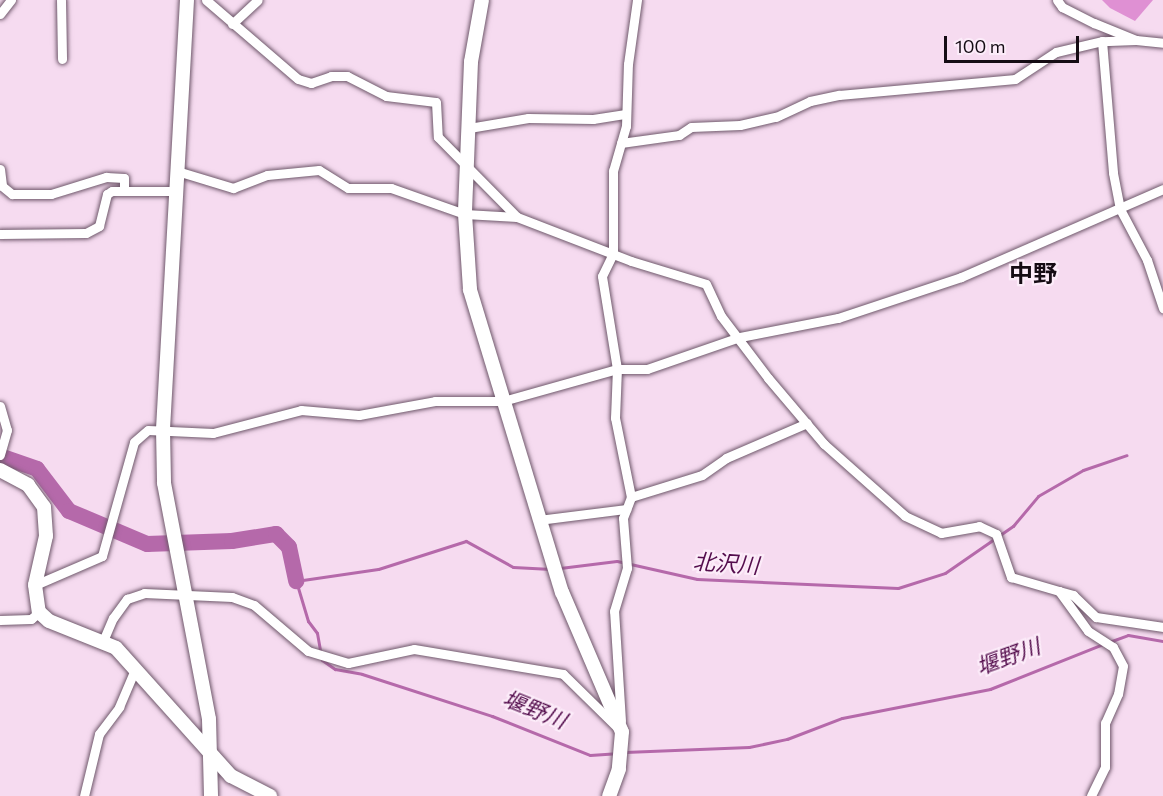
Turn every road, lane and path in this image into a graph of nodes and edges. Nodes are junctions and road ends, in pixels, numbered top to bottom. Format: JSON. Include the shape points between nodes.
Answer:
{"nodes":[{"id":1,"x":10,"y":0,"type":"edge"},
{"id":2,"x":62,"y":0,"type":"edge"},
{"id":3,"x":187,"y":0,"type":"edge"},
{"id":4,"x":206,"y":0,"type":"edge"},
{"id":5,"x":258,"y":0,"type":"edge"},
{"id":6,"x":482,"y":0,"type":"edge"},
{"id":7,"x":637,"y":0,"type":"edge"},
{"id":8,"x":1057,"y":0,"type":"edge"},
{"id":9,"x":0,"y":14,"type":"edge"},
{"id":10,"x":232,"y":24,"type":"junction"},
{"id":11,"x":1136,"y":40,"type":"junction"},
{"id":12,"x":1102,"y":41,"type":"junction"},
{"id":13,"x":1163,"y":43,"type":"edge"},
{"id":14,"x":62,"y":59,"type":"dead end"},
{"id":15,"x":626,"y":114,"type":"junction"},
{"id":16,"x":469,"y":129,"type":"junction"},
{"id":17,"x":621,"y":143,"type":"junction"},
{"id":18,"x":0,"y":169,"type":"edge"},
{"id":19,"x":467,"y":169,"type":"junction"},
{"id":20,"x":177,"y":171,"type":"junction"},
{"id":21,"x":1163,"y":189,"type":"edge"},
{"id":22,"x":124,"y":190,"type":"junction"},
{"id":23,"x":176,"y":191,"type":"junction"},
{"id":24,"x":1120,"y":209,"type":"junction"},
{"id":25,"x":465,"y":214,"type":"junction"},
{"id":26,"x":517,"y":217,"type":"junction"},
{"id":27,"x":0,"y":234,"type":"edge"},
{"id":28,"x":613,"y":253,"type":"junction"},
{"id":29,"x":1163,"y":308,"type":"edge"},
{"id":30,"x":740,"y":337,"type":"junction"},
{"id":31,"x":617,"y":369,"type":"junction"},
{"id":32,"x":503,"y":401,"type":"junction"},
{"id":33,"x":0,"y":406,"type":"edge"},
{"id":34,"x":807,"y":423,"type":"junction"},
{"id":35,"x":163,"y":429,"type":"junction"},
{"id":36,"x":1,"y":452,"type":"edge"},
{"id":37,"x":0,"y":470,"type":"edge"},
{"id":38,"x":631,"y":497,"type":"junction"},
{"id":39,"x":626,"y":509,"type":"junction"},
{"id":40,"x":539,"y":520,"type":"junction"},
{"id":41,"x":35,"y":585,"type":"junction"},
{"id":42,"x":1059,"y":591,"type":"junction"},
{"id":43,"x":183,"y":594,"type":"junction"},
{"id":44,"x":39,"y":612,"type":"junction"},
{"id":45,"x":0,"y":620,"type":"edge"},
{"id":46,"x":1163,"y":627,"type":"edge"},
{"id":47,"x":103,"y":641,"type":"junction"},
{"id":48,"x":136,"y":667,"type":"junction"},
{"id":49,"x":622,"y":732,"type":"junction"},
{"id":50,"x":212,"y":755,"type":"junction"},
{"id":51,"x":84,"y":796,"type":"edge"},
{"id":52,"x":211,"y":796,"type":"edge"},
{"id":53,"x":270,"y":796,"type":"edge"},
{"id":54,"x":609,"y":796,"type":"edge"},
{"id":55,"x":1091,"y":796,"type":"edge"}],
"edges":[{"from":1,"to":9,"type":"street"},
{"from":2,"to":14,"type":"street"},
{"from":3,"to":20,"type":"street"},
{"from":4,"to":10,"type":"street"},
{"from":5,"to":10,"type":"street"},
{"from":6,"to":16,"type":"street","via":[[471,62]]},
{"from":7,"to":15,"type":"street"},
{"from":8,"to":11,"type":"street","via":[[1062,7]]},
{"from":10,"to":19,"type":"street","via":[[298,79],[311,83],[347,76],[386,96],[436,102],[438,137]]},
{"from":11,"to":12,"type":"street"},
{"from":11,"to":13,"type":"street"},
{"from":12,"to":17,"type":"street","via":[[1056,52],[1015,79],[838,95],[740,125],[691,127],[679,135]]},
{"from":12,"to":24,"type":"street","via":[[1113,173]]},
{"from":15,"to":16,"type":"street","via":[[593,119],[528,118]]},
{"from":15,"to":17,"type":"street"},
{"from":16,"to":19,"type":"street"},
{"from":17,"to":28,"type":"street","via":[[613,171]]},
{"from":18,"to":22,"type":"street","via":[[2,186],[12,194],[51,194],[106,177],[124,178]]},
{"from":19,"to":25,"type":"street"},
{"from":19,"to":26,"type":"street"},
{"from":20,"to":23,"type":"street"},
{"from":20,"to":25,"type":"street","via":[[233,188],[267,175],[319,170],[348,188],[391,188]]},
{"from":21,"to":24,"type":"street"},
{"from":22,"to":23,"type":"street"},
{"from":22,"to":27,"type":"street","via":[[107,194],[99,226],[86,234]]},
{"from":23,"to":35,"type":"street"},
{"from":24,"to":29,"type":"street","via":[[1147,260]]},
{"from":24,"to":30,"type":"street","via":[[961,277],[905,296],[838,318]]},
{"from":25,"to":26,"type":"street"},
{"from":25,"to":32,"type":"street","via":[[470,290]]},
{"from":26,"to":28,"type":"street"},
{"from":28,"to":30,"type":"street","via":[[706,284],[721,316]]},
{"from":28,"to":31,"type":"street","via":[[602,276]]},
{"from":30,"to":31,"type":"street","via":[[647,369]]},
{"from":30,"to":34,"type":"street"},
{"from":31,"to":32,"type":"street"},
{"from":31,"to":38,"type":"street","via":[[615,418]]},
{"from":32,"to":35,"type":"street","via":[[435,401],[359,415],[301,410],[213,433]]},
{"from":32,"to":40,"type":"street"},
{"from":33,"to":36,"type":"street","via":[[7,430]]},
{"from":34,"to":38,"type":"street","via":[[726,458],[702,475]]},
{"from":34,"to":42,"type":"street","via":[[905,516],[940,533],[979,526],[997,539],[1011,577]]},
{"from":35,"to":41,"type":"street","via":[[139,434],[134,442],[105,550],[96,561]]},
{"from":35,"to":43,"type":"street","via":[[170,528]]},
{"from":37,"to":41,"type":"street","via":[[28,485],[44,507],[46,536]]},
{"from":38,"to":39,"type":"street"},
{"from":39,"to":40,"type":"street"},
{"from":39,"to":49,"type":"street","via":[[623,518],[627,562],[614,611]]},
{"from":40,"to":49,"type":"street"},
{"from":41,"to":44,"type":"street"},
{"from":42,"to":46,"type":"street","via":[[1073,595],[1096,617]]},
{"from":42,"to":55,"type":"street","via":[[1088,631],[1112,646],[1123,666],[1118,694],[1105,723],[1105,766]]},
{"from":43,"to":47,"type":"street","via":[[159,592],[127,599]]},
{"from":43,"to":49,"type":"street","via":[[232,597],[254,605],[297,643],[348,663],[414,649],[563,674]]},
{"from":43,"to":50,"type":"street","via":[[201,670]]},
{"from":44,"to":45,"type":"street","via":[[31,619]]},
{"from":44,"to":47,"type":"street","via":[[49,621]]},
{"from":47,"to":48,"type":"street"},
{"from":48,"to":50,"type":"street"},
{"from":48,"to":51,"type":"street","via":[[119,707],[99,734]]},
{"from":49,"to":54,"type":"street"},
{"from":50,"to":52,"type":"street"},
{"from":50,"to":53,"type":"street","via":[[231,776]]}]}
